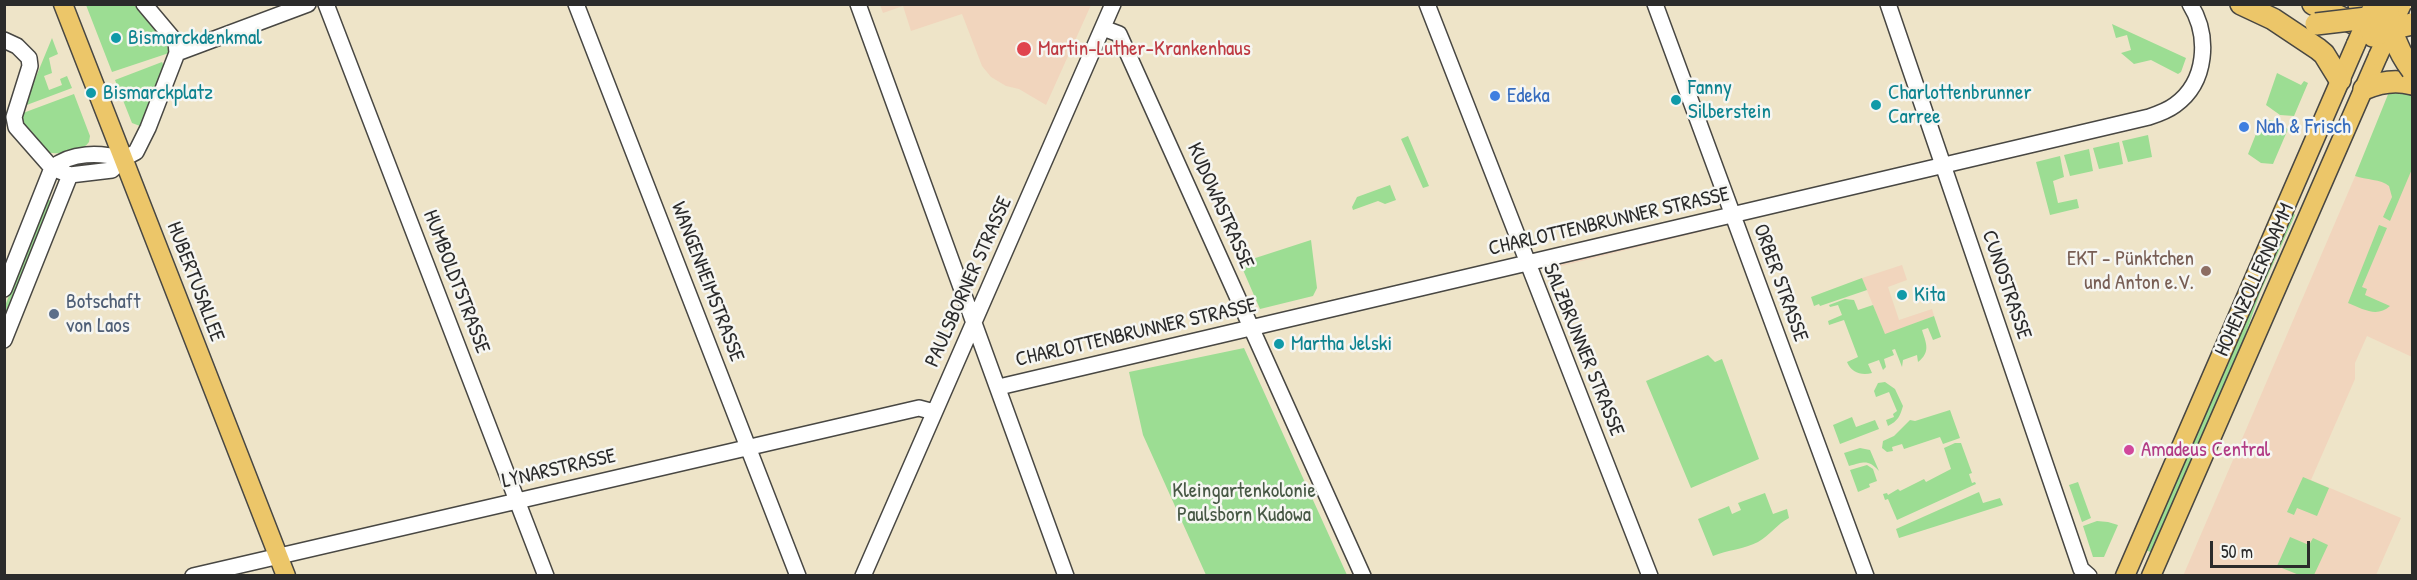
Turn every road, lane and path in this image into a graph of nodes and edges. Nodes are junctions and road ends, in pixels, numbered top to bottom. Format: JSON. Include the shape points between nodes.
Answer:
{"nodes":[{"id":1,"x":63,"y":4,"type":"edge"},
{"id":2,"x":144,"y":4,"type":"edge"},
{"id":3,"x":308,"y":4,"type":"edge"},
{"id":4,"x":326,"y":4,"type":"edge"},
{"id":5,"x":576,"y":4,"type":"edge"},
{"id":6,"x":858,"y":4,"type":"edge"},
{"id":7,"x":1113,"y":4,"type":"edge"},
{"id":8,"x":1427,"y":4,"type":"edge"},
{"id":9,"x":1655,"y":4,"type":"edge"},
{"id":10,"x":1888,"y":4,"type":"edge"},
{"id":11,"x":2190,"y":4,"type":"edge"},
{"id":12,"x":2241,"y":4,"type":"edge"},
{"id":13,"x":2386,"y":4,"type":"edge"},
{"id":14,"x":2402,"y":4,"type":"edge"},
{"id":15,"x":2315,"y":14,"type":"edge"},
{"id":16,"x":2273,"y":19,"type":"junction"},
{"id":17,"x":2371,"y":24,"type":"edge"},
{"id":18,"x":2412,"y":24,"type":"edge"},
{"id":19,"x":1103,"y":27,"type":"junction"},
{"id":20,"x":11,"y":43,"type":"edge"},
{"id":21,"x":2412,"y":51,"type":"edge"},
{"id":22,"x":177,"y":53,"type":"junction"},
{"id":23,"x":2412,"y":70,"type":"edge"},
{"id":24,"x":2340,"y":80,"type":"junction"},
{"id":25,"x":2412,"y":84,"type":"edge"},
{"id":26,"x":2364,"y":89,"type":"junction"},
{"id":27,"x":10,"y":115,"type":"edge"},
{"id":28,"x":123,"y":159,"type":"junction"},
{"id":29,"x":1943,"y":165,"type":"junction"},
{"id":30,"x":51,"y":168,"type":"junction"},
{"id":31,"x":70,"y":175,"type":"junction"},
{"id":32,"x":1732,"y":215,"type":"junction"},
{"id":33,"x":1527,"y":263,"type":"junction"},
{"id":34,"x":4,"y":289,"type":"edge"},
{"id":35,"x":974,"y":323,"type":"junction"},
{"id":36,"x":1251,"y":327,"type":"junction"},
{"id":37,"x":4,"y":340,"type":"edge"},
{"id":38,"x":999,"y":387,"type":"junction"},
{"id":39,"x":934,"y":412,"type":"junction"},
{"id":40,"x":748,"y":446,"type":"junction"},
{"id":41,"x":517,"y":500,"type":"junction"},
{"id":42,"x":278,"y":556,"type":"junction"},
{"id":43,"x":193,"y":576,"type":"edge"},
{"id":44,"x":286,"y":576,"type":"edge"},
{"id":45,"x":546,"y":576,"type":"edge"},
{"id":46,"x":798,"y":576,"type":"edge"},
{"id":47,"x":863,"y":576,"type":"edge"},
{"id":48,"x":1066,"y":576,"type":"edge"},
{"id":49,"x":1363,"y":576,"type":"edge"},
{"id":50,"x":1650,"y":576,"type":"edge"},
{"id":51,"x":1866,"y":576,"type":"edge"},
{"id":52,"x":2089,"y":576,"type":"edge"},
{"id":53,"x":2125,"y":576,"type":"edge"},
{"id":54,"x":2151,"y":576,"type":"edge"}],
"edges":[{"from":1,"to":28,"type":"main road","name":"HUBERTUSALLEE"},
{"from":2,"to":22,"type":"street","via":[[176,42]]},
{"from":3,"to":22,"type":"street"},
{"from":4,"to":41,"type":"street","name":"HUMBOLDTSTRASSE"},
{"from":5,"to":40,"type":"street","name":"WANGENHEIMSTRASSE"},
{"from":6,"to":35,"type":"street"},
{"from":7,"to":19,"type":"street","name":"PAULSBORNER STRASSE"},
{"from":8,"to":33,"type":"street","name":"SALZBRUNNER STRASSE"},
{"from":9,"to":32,"type":"street","name":"ORBER STRASSE"},
{"from":10,"to":29,"type":"street","name":"CUNOSTRASSE"},
{"from":11,"to":29,"type":"street","name":"CHARLOTTENBRUNNER STRASSE","via":[[2200,28],[2202,60],[2191,88],[2173,106],[2149,117]]},
{"from":12,"to":16,"type":"highway"},
{"from":13,"to":17,"type":"highway","bridge":true},
{"from":14,"to":17,"type":"main road","name":"HOHENZOLLERNDAMM","bridge":true},
{"from":15,"to":16,"type":"highway"},
{"from":15,"to":17,"type":"highway","bridge":true},
{"from":15,"to":21,"type":"highway"},
{"from":16,"to":24,"type":"highway","via":[[2324,54]]},
{"from":17,"to":18,"type":"highway","bridge":true},
{"from":17,"to":18,"type":"highway"},
{"from":17,"to":23,"type":"highway","bridge":true,"via":[[2396,45]]},
{"from":17,"to":24,"type":"main road","name":"HOHENZOLLERNDAMM"},
{"from":17,"to":26,"type":"main road","name":"HOHENZOLLERNDAMM"},
{"from":19,"to":35,"type":"street","name":"PAULSBORNER STRASSE"},
{"from":19,"to":36,"type":"street","name":"KUDOWASTRASSE","via":[[1119,34]]},
{"from":20,"to":27,"type":"street","via":[[29,58],[30,66]]},
{"from":22,"to":28,"type":"street","via":[[136,152]]},
{"from":24,"to":53,"type":"main road","name":"HOHENZOLLERNDAMM"},
{"from":25,"to":26,"type":"highway","via":[[2378,82]]},
{"from":26,"to":54,"type":"main road","name":"HOHENZOLLERNDAMM"},
{"from":27,"to":30,"type":"street"},
{"from":28,"to":30,"type":"street","via":[[95,154],[60,161]]},
{"from":28,"to":31,"type":"street","via":[[112,170]]},
{"from":28,"to":42,"type":"main road","name":"HUBERTUSALLEE"},
{"from":29,"to":32,"type":"street","name":"CHARLOTTENBRUNNER STRASSE"},
{"from":29,"to":52,"type":"street","name":"CUNOSTRASSE","via":[[2080,569]]},
{"from":30,"to":31,"type":"street"},
{"from":30,"to":34,"type":"street"},
{"from":31,"to":37,"type":"street"},
{"from":32,"to":33,"type":"street","name":"CHARLOTTENBRUNNER STRASSE"},
{"from":32,"to":51,"type":"street","name":"ORBER STRASSE"},
{"from":33,"to":36,"type":"street","name":"CHARLOTTENBRUNNER STRASSE"},
{"from":33,"to":50,"type":"street","name":"SALZBRUNNER STRASSE"},
{"from":35,"to":38,"type":"street"},
{"from":35,"to":39,"type":"street","name":"PAULSBORNER STRASSE"},
{"from":36,"to":38,"type":"street","name":"CHARLOTTENBRUNNER STRASSE"},
{"from":36,"to":49,"type":"street","name":"KUDOWASTRASSE"},
{"from":38,"to":48,"type":"street"},
{"from":39,"to":40,"type":"street","name":"LYNARSTRASSE","via":[[919,408]]},
{"from":39,"to":47,"type":"street","name":"PAULSBORNER STRASSE"},
{"from":40,"to":41,"type":"street","name":"LYNARSTRASSE"},
{"from":40,"to":46,"type":"street","name":"WANGENHEIMSTRASSE"},
{"from":41,"to":42,"type":"street","name":"LYNARSTRASSE"},
{"from":41,"to":45,"type":"street","name":"HUMBOLDTSTRASSE"},
{"from":42,"to":43,"type":"street","name":"LYNARSTRASSE"},
{"from":42,"to":44,"type":"main road","name":"HUBERTUSALLEE"}]}
